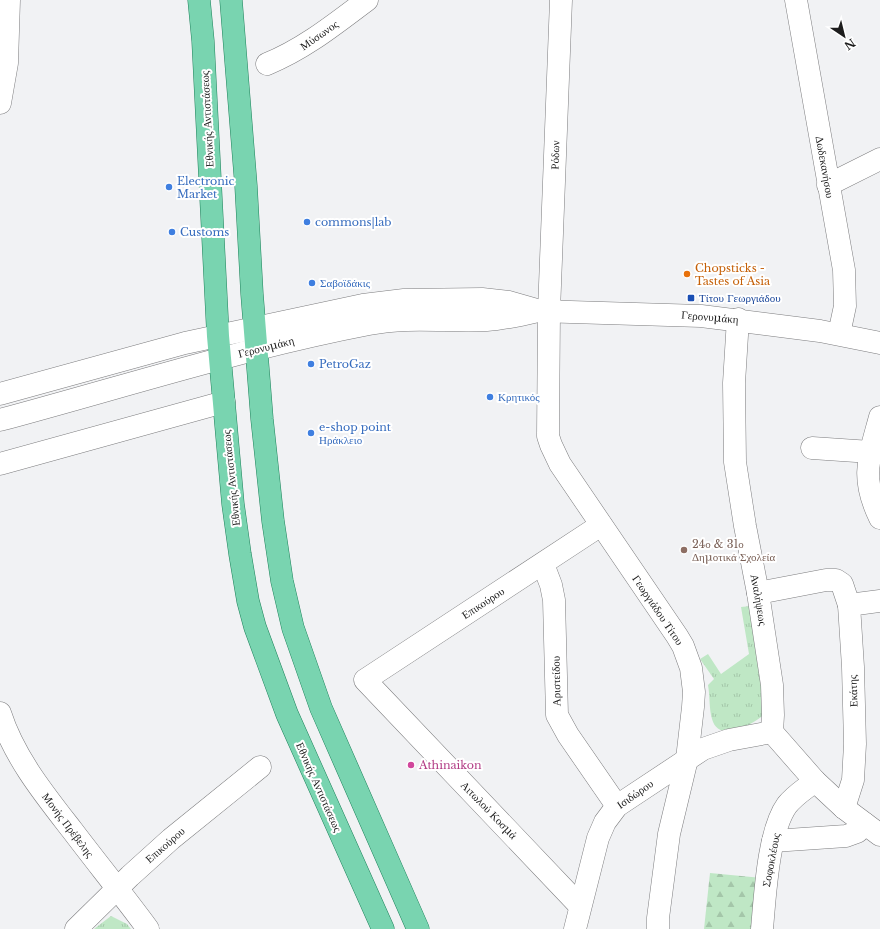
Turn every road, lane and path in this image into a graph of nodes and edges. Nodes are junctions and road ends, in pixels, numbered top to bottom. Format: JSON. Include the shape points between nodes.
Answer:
{"nodes":[{"id":1,"x":10,"y":0,"type":"edge"},
{"id":2,"x":199,"y":0,"type":"edge"},
{"id":3,"x":231,"y":0,"type":"edge"},
{"id":4,"x":367,"y":0,"type":"edge"},
{"id":5,"x":561,"y":0,"type":"edge"},
{"id":6,"x":796,"y":0,"type":"edge"},
{"id":7,"x":267,"y":64,"type":"dead end"},
{"id":8,"x":0,"y":103,"type":"edge"},
{"id":9,"x":880,"y":159,"type":"edge"},
{"id":10,"x":828,"y":185,"type":"junction"},
{"id":11,"x":544,"y":311,"type":"junction"},
{"id":12,"x":738,"y":320,"type":"junction"},
{"id":13,"x":839,"y":334,"type":"junction"},
{"id":14,"x":218,"y":336,"type":"junction"},
{"id":15,"x":256,"y":338,"type":"junction"},
{"id":16,"x":880,"y":343,"type":"edge"},
{"id":17,"x":221,"y":358,"type":"junction"},
{"id":18,"x":0,"y":394,"type":"edge"},
{"id":19,"x":224,"y":402,"type":"junction"},
{"id":20,"x":880,"y":417,"type":"edge"},
{"id":21,"x":0,"y":420,"type":"edge"},
{"id":22,"x":812,"y":448,"type":"dead end"},
{"id":23,"x":871,"y":452,"type":"junction"},
{"id":24,"x":0,"y":464,"type":"edge"},
{"id":25,"x":880,"y":518,"type":"edge"},
{"id":26,"x":601,"y":525,"type":"junction"},
{"id":27,"x":543,"y":564,"type":"junction"},
{"id":28,"x":758,"y":593,"type":"junction"},
{"id":29,"x":880,"y":601,"type":"edge"},
{"id":30,"x":849,"y":605,"type":"junction"},
{"id":31,"x":365,"y":680,"type":"joint"},
{"id":32,"x":0,"y":713,"type":"edge"},
{"id":33,"x":772,"y":732,"type":"junction"},
{"id":34,"x":687,"y":759,"type":"junction"},
{"id":35,"x":260,"y":767,"type":"dead end"},
{"id":36,"x":815,"y":781,"type":"junction"},
{"id":37,"x":617,"y":806,"type":"junction"},
{"id":38,"x":844,"y":808,"type":"junction"},
{"id":39,"x":873,"y":830,"type":"edge"},
{"id":40,"x":773,"y":841,"type":"junction"},
{"id":41,"x":117,"y":888,"type":"junction"},
{"id":42,"x":580,"y":906,"type":"junction"},
{"id":43,"x":76,"y":929,"type":"edge"},
{"id":44,"x":148,"y":929,"type":"edge"},
{"id":45,"x":383,"y":929,"type":"edge"},
{"id":46,"x":418,"y":929,"type":"edge"},
{"id":47,"x":575,"y":929,"type":"edge"},
{"id":48,"x":658,"y":929,"type":"edge"},
{"id":49,"x":762,"y":929,"type":"edge"}],
"edges":[{"from":1,"to":8,"type":"street","via":[[7,63]]},
{"from":2,"to":14,"type":"main road","name":"Εθνικής Αντιστάσεως"},
{"from":3,"to":15,"type":"main road"},
{"from":4,"to":7,"type":"street","name":"Μύσωνος","via":[[311,42]]},
{"from":5,"to":11,"type":"street","name":"Ρόδων"},
{"from":6,"to":10,"type":"street","name":"Δωδεκανήσου"},
{"from":9,"to":10,"type":"street"},
{"from":10,"to":13,"type":"street","name":"Δωδεκανήσου","via":[[844,270],[845,306]]},
{"from":11,"to":12,"type":"street","name":"Γερονυμάκη","via":[[701,316]]},
{"from":11,"to":15,"type":"street","name":"Γερονυμάκη","via":[[487,320],[385,321]]},
{"from":11,"to":26,"type":"street","name":"Γεωργιάδου Τίτου","via":[[548,436],[560,464]]},
{"from":12,"to":13,"type":"street","name":"Γερονυμάκη"},
{"from":12,"to":28,"type":"street","name":"Αναλήψεως","via":[[734,383],[735,462],[744,526]]},
{"from":13,"to":16,"type":"street","name":"Γερονυμάκη"},
{"from":14,"to":15,"type":"street","name":"Γερονυμάκη"},
{"from":14,"to":17,"type":"main road","name":"Εθνικής Αντιστάσεως"},
{"from":14,"to":18,"type":"street","name":"Γερονυμάκη"},
{"from":15,"to":17,"type":"street","name":"Γερονυμάκη"},
{"from":15,"to":46,"type":"main road","via":[[272,514],[289,612],[324,715]]},
{"from":17,"to":19,"type":"main road","name":"Εθνικής Αντιστάσεως"},
{"from":17,"to":21,"type":"street","name":"Γερονυμάκη"},
{"from":19,"to":24,"type":"street"},
{"from":19,"to":45,"type":"main road","name":"Εθνικής Αντιστάσεως","via":[[233,504],[248,601],[255,627],[295,732]]},
{"from":20,"to":23,"type":"street"},
{"from":22,"to":23,"type":"street"},
{"from":23,"to":25,"type":"street","via":[[868,480]]},
{"from":26,"to":27,"type":"street","name":"Επικούρου"},
{"from":26,"to":34,"type":"street","name":"Γεωργιάδου Τίτου","via":[[677,636],[688,658],[693,707]]},
{"from":27,"to":31,"type":"street","name":"Επικούρου"},
{"from":27,"to":37,"type":"street","name":"Αριστείδου","via":[[554,600],[557,715]]},
{"from":28,"to":30,"type":"street","name":"Εκάτης","via":[[836,580],[842,584]]},
{"from":28,"to":33,"type":"street","name":"Αναλήψεως","via":[[772,685]]},
{"from":29,"to":30,"type":"street"},
{"from":30,"to":38,"type":"street","name":"Εκάτης","via":[[855,744],[853,780]]},
{"from":31,"to":42,"type":"street","name":"Αιτωλού Κοσμά"},
{"from":32,"to":41,"type":"street","name":"Μονής Πρέβελης","via":[[32,776]]},
{"from":33,"to":34,"type":"street","name":"Ισιδώρου","via":[[721,742]]},
{"from":33,"to":36,"type":"street"},
{"from":34,"to":37,"type":"street","name":"Ισιδώρου"},
{"from":34,"to":48,"type":"street","name":"Γεωργιάδου Τίτου","via":[[669,834]]},
{"from":35,"to":41,"type":"street","name":"Επικούρου","via":[[171,839]]},
{"from":36,"to":38,"type":"street"},
{"from":36,"to":40,"type":"street","name":"Σοφοκλέους","via":[[786,806]]},
{"from":37,"to":42,"type":"street","name":"Ισιδώρου","via":[[602,827]]},
{"from":38,"to":39,"type":"street"},
{"from":39,"to":40,"type":"street","via":[[846,836]]},
{"from":40,"to":49,"type":"street","name":"Σοφοκλέους"},
{"from":41,"to":43,"type":"street","name":"Επικούρου"},
{"from":41,"to":44,"type":"street","name":"Μονής Πρέβελης"},
{"from":42,"to":47,"type":"street","name":"Ισιδώρου"}]}
